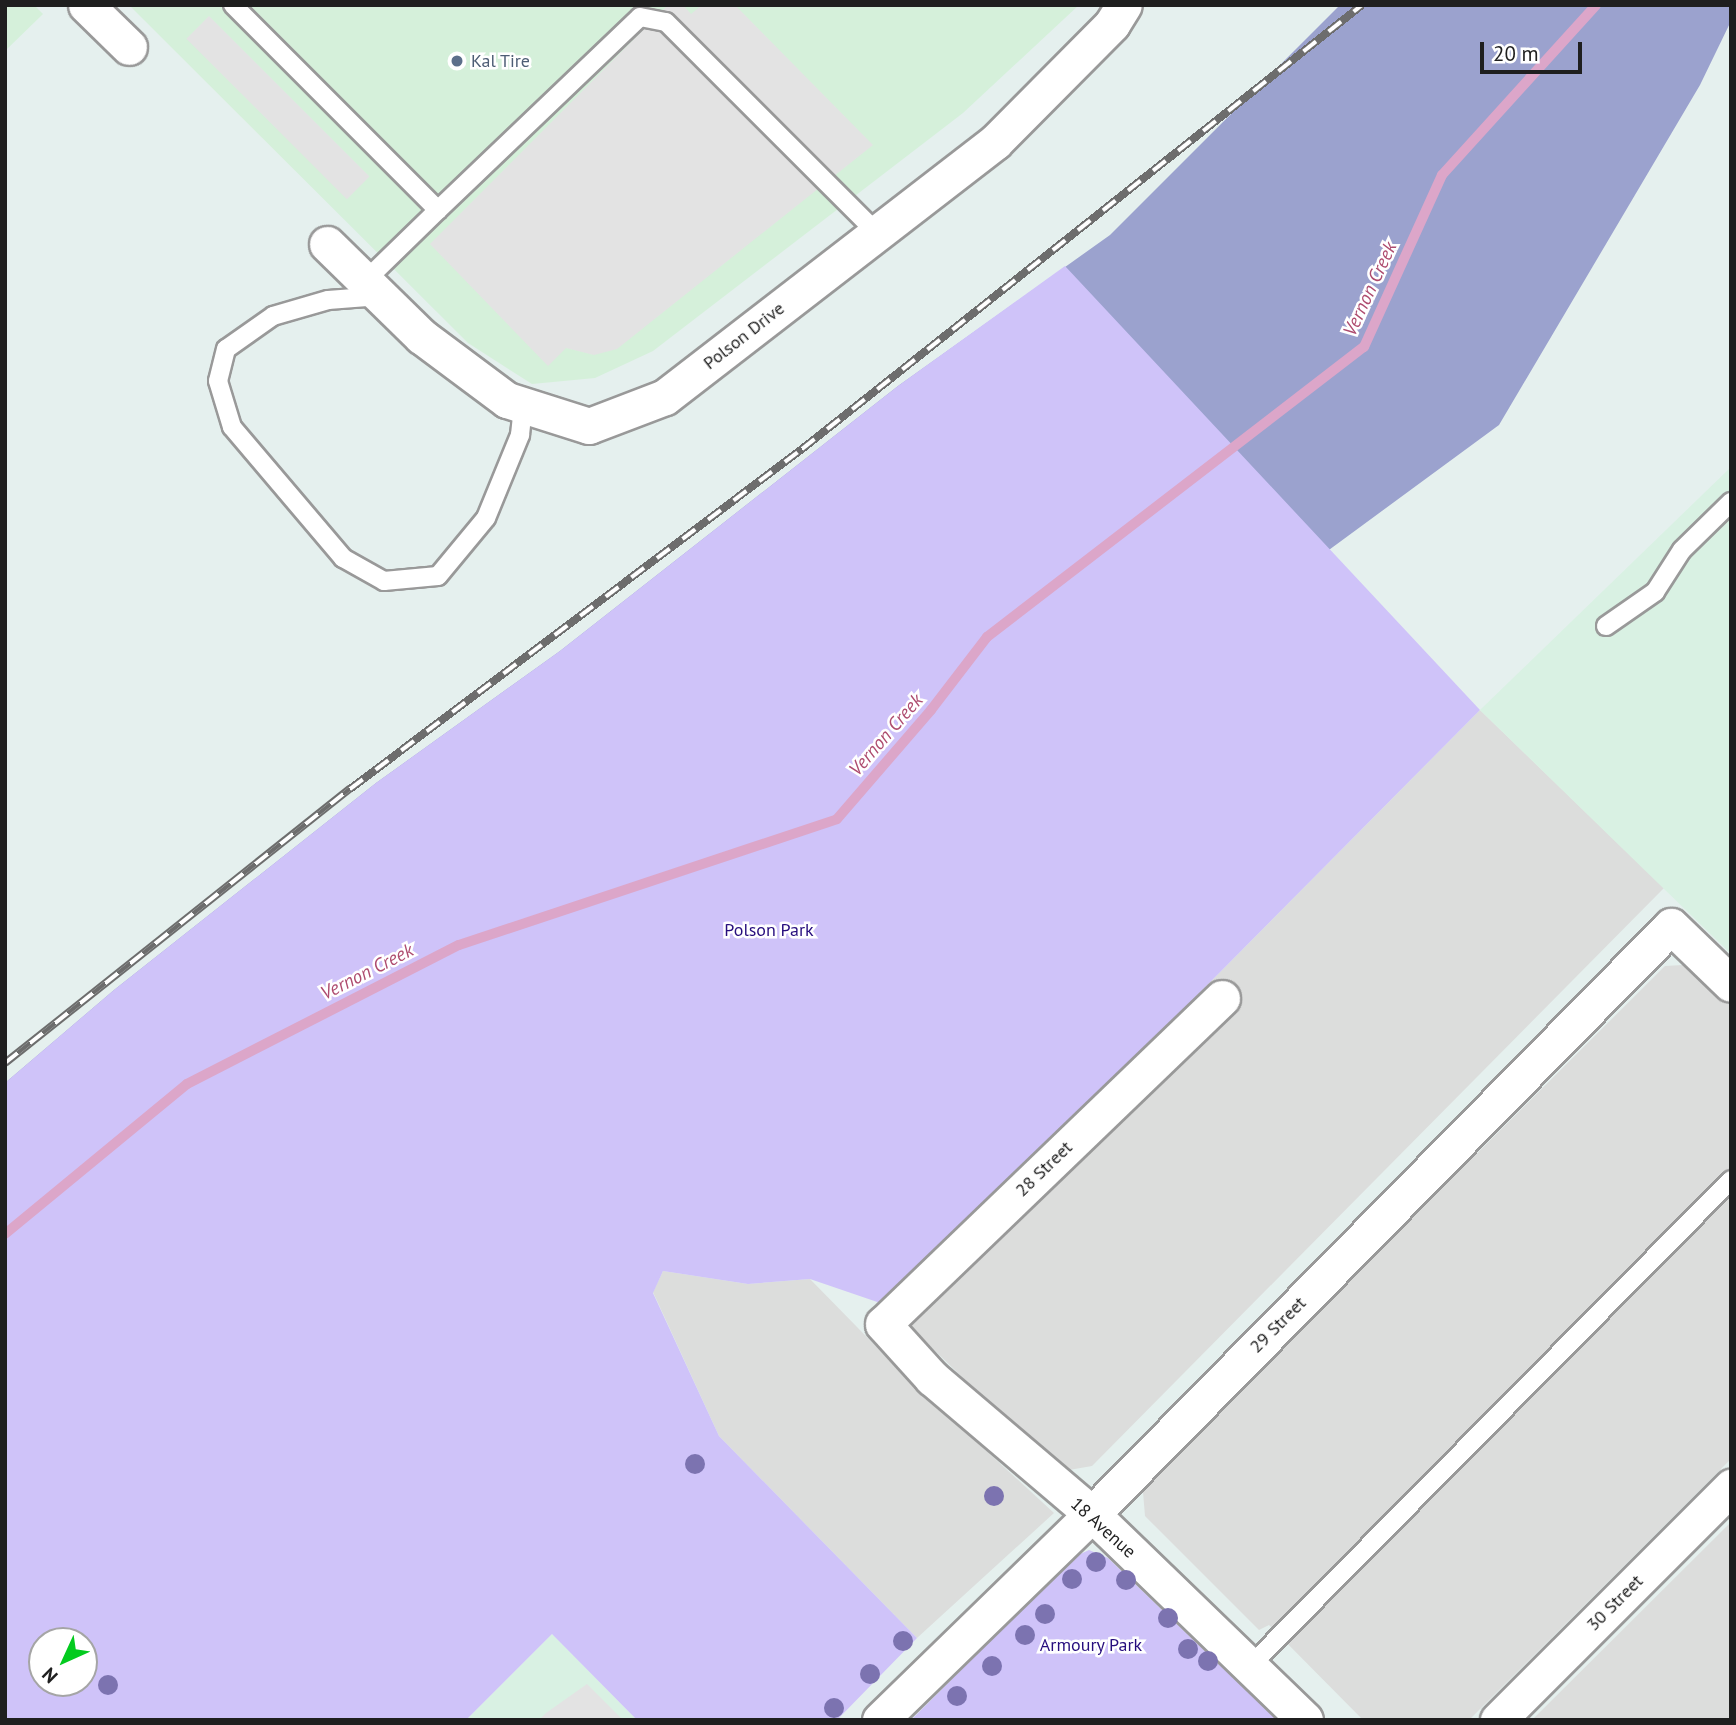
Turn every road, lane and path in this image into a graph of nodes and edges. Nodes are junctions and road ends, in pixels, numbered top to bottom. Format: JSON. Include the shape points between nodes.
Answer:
{"nodes":[{"id":1,"x":233,"y":5,"type":"edge"},
{"id":2,"x":1124,"y":5,"type":"edge"},
{"id":3,"x":97,"y":9,"type":"edge"},
{"id":4,"x":129,"y":47,"type":"dead end"},
{"id":5,"x":438,"y":210,"type":"junction"},
{"id":6,"x":877,"y":233,"type":"junction"},
{"id":7,"x":327,"y":244,"type":"dead end"},
{"id":8,"x":372,"y":288,"type":"junction"},
{"id":9,"x":523,"y":405,"type":"junction"},
{"id":10,"x":1731,"y":502,"type":"edge"},
{"id":11,"x":1606,"y":626,"type":"dead end"},
{"id":12,"x":1731,"y":984,"type":"edge"},
{"id":13,"x":1222,"y":998,"type":"dead end"},
{"id":14,"x":1731,"y":1180,"type":"edge"},
{"id":15,"x":897,"y":1341,"type":"joint"},
{"id":16,"x":1731,"y":1487,"type":"edge"},
{"id":17,"x":1092,"y":1514,"type":"junction"},
{"id":18,"x":1249,"y":1667,"type":"junction"},
{"id":19,"x":880,"y":1720,"type":"edge"},
{"id":20,"x":1305,"y":1720,"type":"edge"},
{"id":21,"x":1498,"y":1720,"type":"edge"}],
"edges":[{"from":1,"to":5,"type":"lane"},
{"from":2,"to":6,"type":"street","name":"Polson Drive","via":[[1112,24],[995,142]]},
{"from":3,"to":4,"type":"street"},
{"from":5,"to":6,"type":"lane","via":[[640,17],[666,22]]},
{"from":5,"to":8,"type":"lane"},
{"from":6,"to":9,"type":"street","name":"Polson Drive","via":[[665,397],[589,426]]},
{"from":7,"to":8,"type":"street","name":"Polson Drive"},
{"from":8,"to":9,"type":"street","name":"Polson Drive","via":[[421,336],[507,400]]},
{"from":8,"to":9,"type":"lane","via":[[273,316],[226,349],[218,381],[232,427],[342,558],[384,581],[438,576],[486,519],[520,435]]},
{"from":10,"to":11,"type":"lane","via":[[1682,550],[1655,592]]},
{"from":12,"to":17,"type":"street","name":"29 Street","via":[[1671,926]]},
{"from":13,"to":15,"type":"street","name":"28 Street","via":[[883,1324]]},
{"from":14,"to":18,"type":"lane"},
{"from":15,"to":17,"type":"street","name":"18 Avenue","via":[[1045,1479]]},
{"from":16,"to":21,"type":"street","name":"30 Street"},
{"from":17,"to":18,"type":"street","name":"18 Avenue"},
{"from":17,"to":19,"type":"street","name":"29 Street"},
{"from":18,"to":20,"type":"street","name":"18 Avenue"}]}
